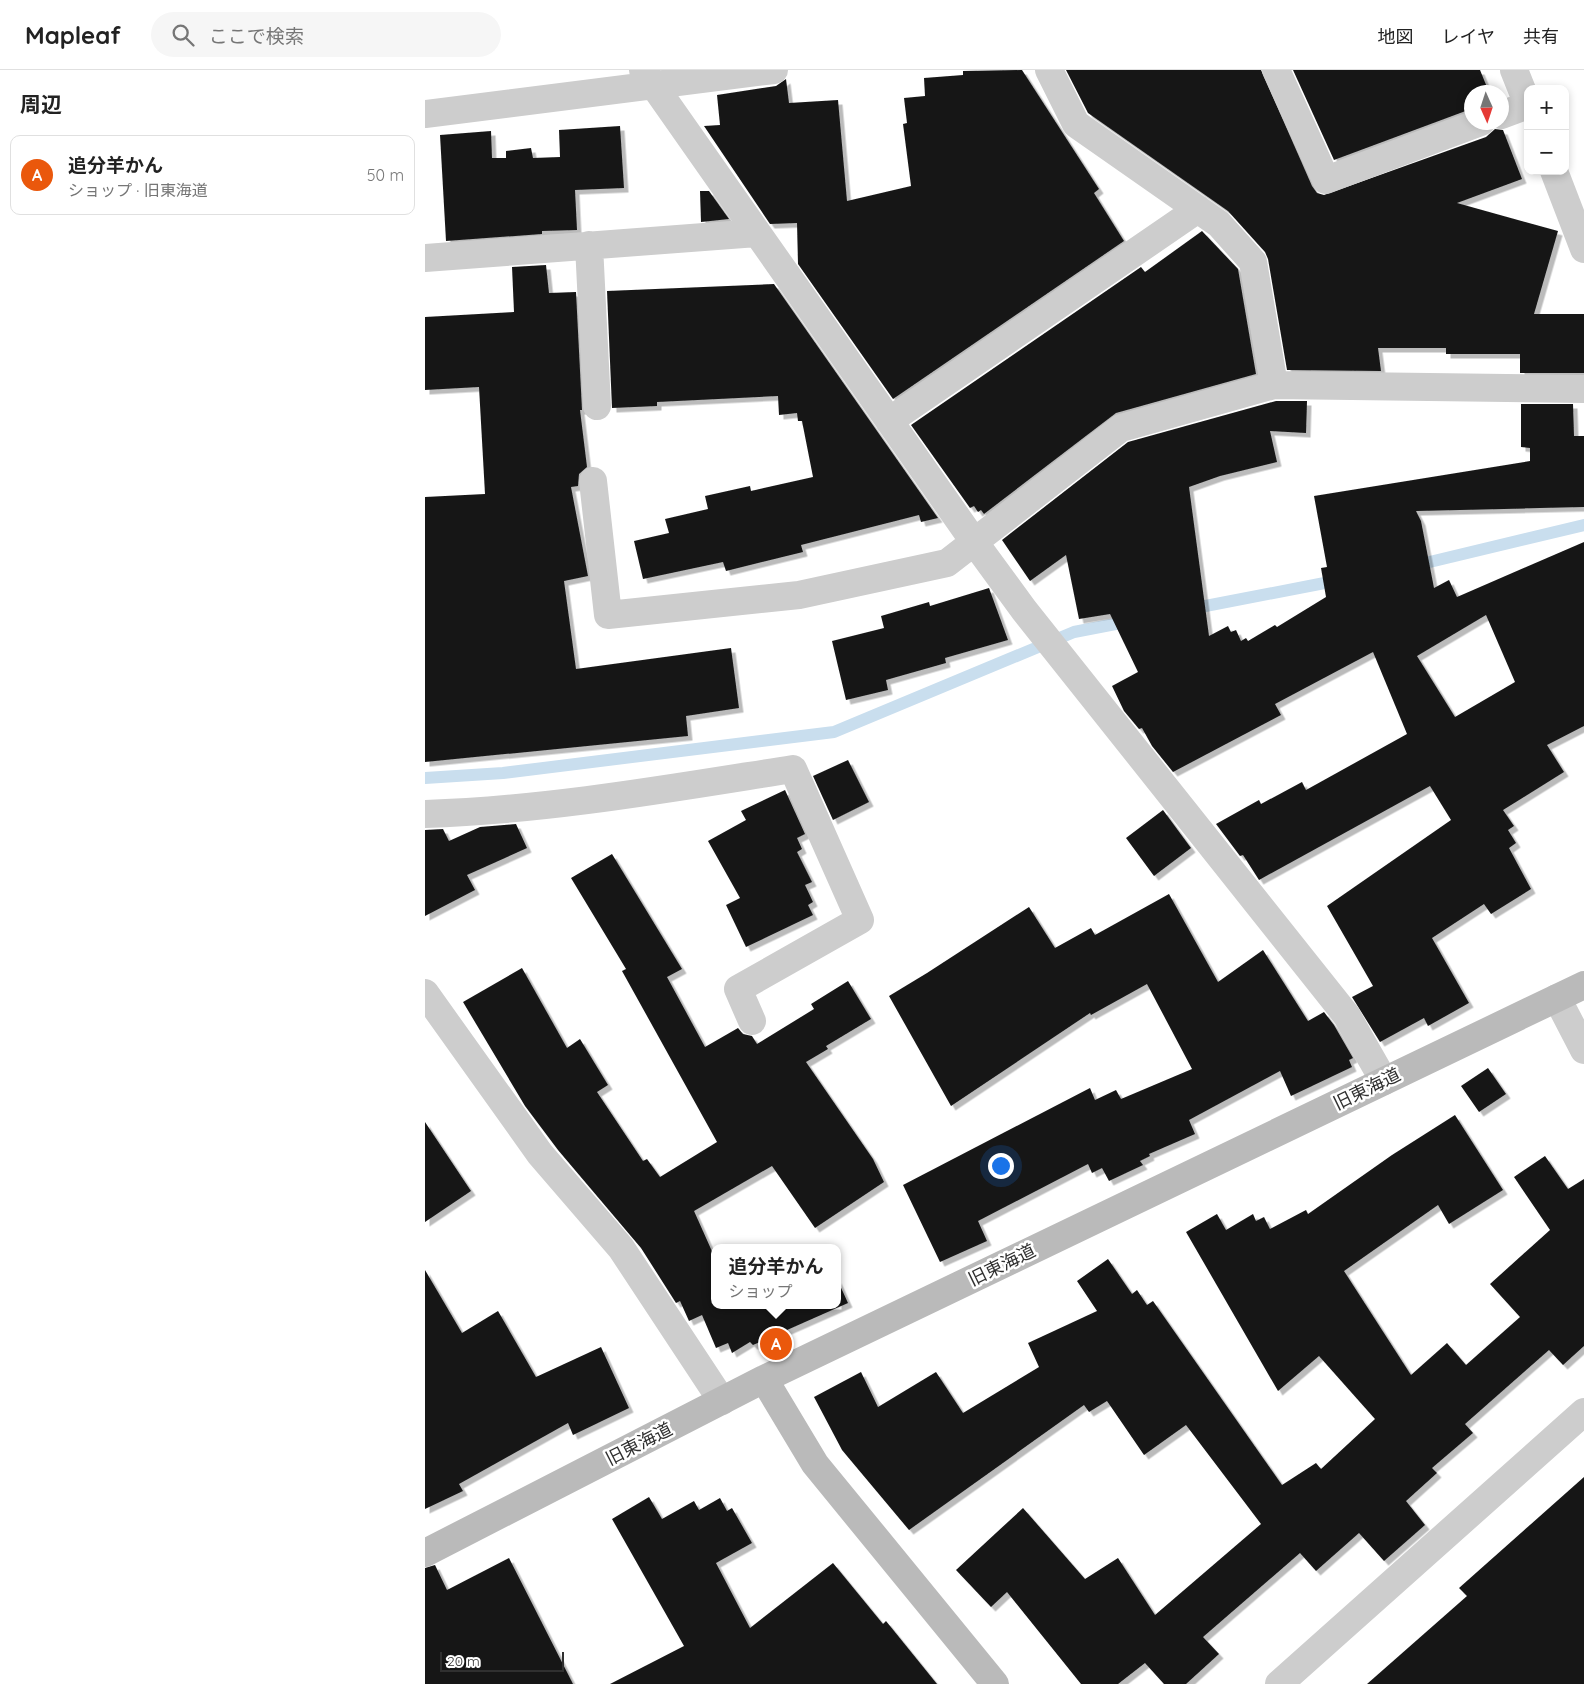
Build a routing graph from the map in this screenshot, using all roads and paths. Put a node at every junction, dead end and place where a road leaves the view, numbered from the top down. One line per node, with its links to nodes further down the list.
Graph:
1 (773, 70): 5 (street)
2 (1049, 70): 12 (street)
3 (1276, 70): 10 (street)
4 (1514, 70): 6 (street)
5 (647, 77): 9 (street); 13 (street)
6 (1524, 95)
7 (1524, 106): 8 (street)
8 (1509, 112)
9 (425, 114)
10 (1464, 128)
11 (1556, 175): 15 (street)
12 (1198, 209): 17 (street); 20 (street)
13 (757, 233): 14 (street); 20 (street)
14 (589, 245): 16 (street); 19 (street)
15 (1584, 249)
16 (425, 258)
17 (1274, 385): 18 (street); 22 (street)
18 (1584, 389)
19 (597, 406)
20 (889, 421): 22 (street)
21 (593, 481): 22 (street)
22 (975, 543): 29 (street)
23 (425, 814): 27 (street)
24 (1584, 985): 26 (street, 旧東海道)
25 (425, 993): 31 (street)
26 (1557, 998): 28 (street); 29 (street, 旧東海道)
27 (752, 1022)
28 (1584, 1050)
29 (1384, 1081): 30 (street, 旧東海道)
30 (764, 1379): 31 (street, 旧東海道); 34 (street)
31 (722, 1401): 33 (street, 旧東海道)
32 (1584, 1412): 35 (street)
33 (425, 1553)
34 (995, 1684)
35 (1279, 1684)

